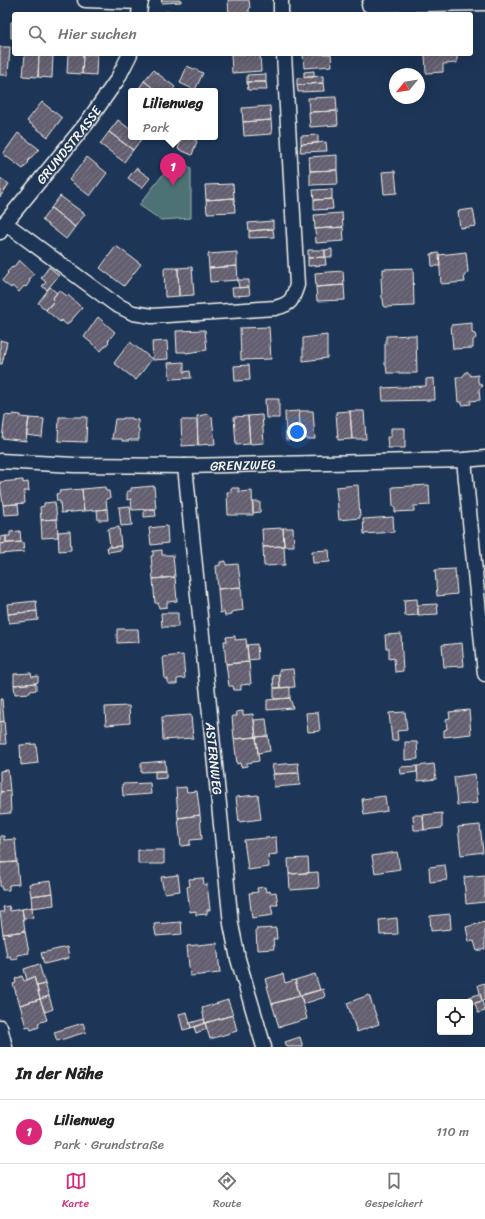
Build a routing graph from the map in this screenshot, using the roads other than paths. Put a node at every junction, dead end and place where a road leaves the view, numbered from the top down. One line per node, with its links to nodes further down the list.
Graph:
1 (85, 0): 4 (street)
2 (281, 0): 6 (street)
3 (485, 3): 5 (street)
4 (140, 5)
5 (369, 5)
6 (281, 12)
7 (129, 56): 9 (street, GRUNDSTRASSE)
8 (284, 56): 9 (street)
9 (3, 228)
10 (485, 458): 11 (street, GRENZWEG)
11 (464, 460): 13 (street, GRENZWEG); 14 (street)
12 (0, 461): 13 (street, GRENZWEG)
13 (185, 466): 17 (street, ASTERNWEG)
14 (485, 674)
15 (0, 1027): 16 (street)
16 (5, 1047)
17 (264, 1047)

